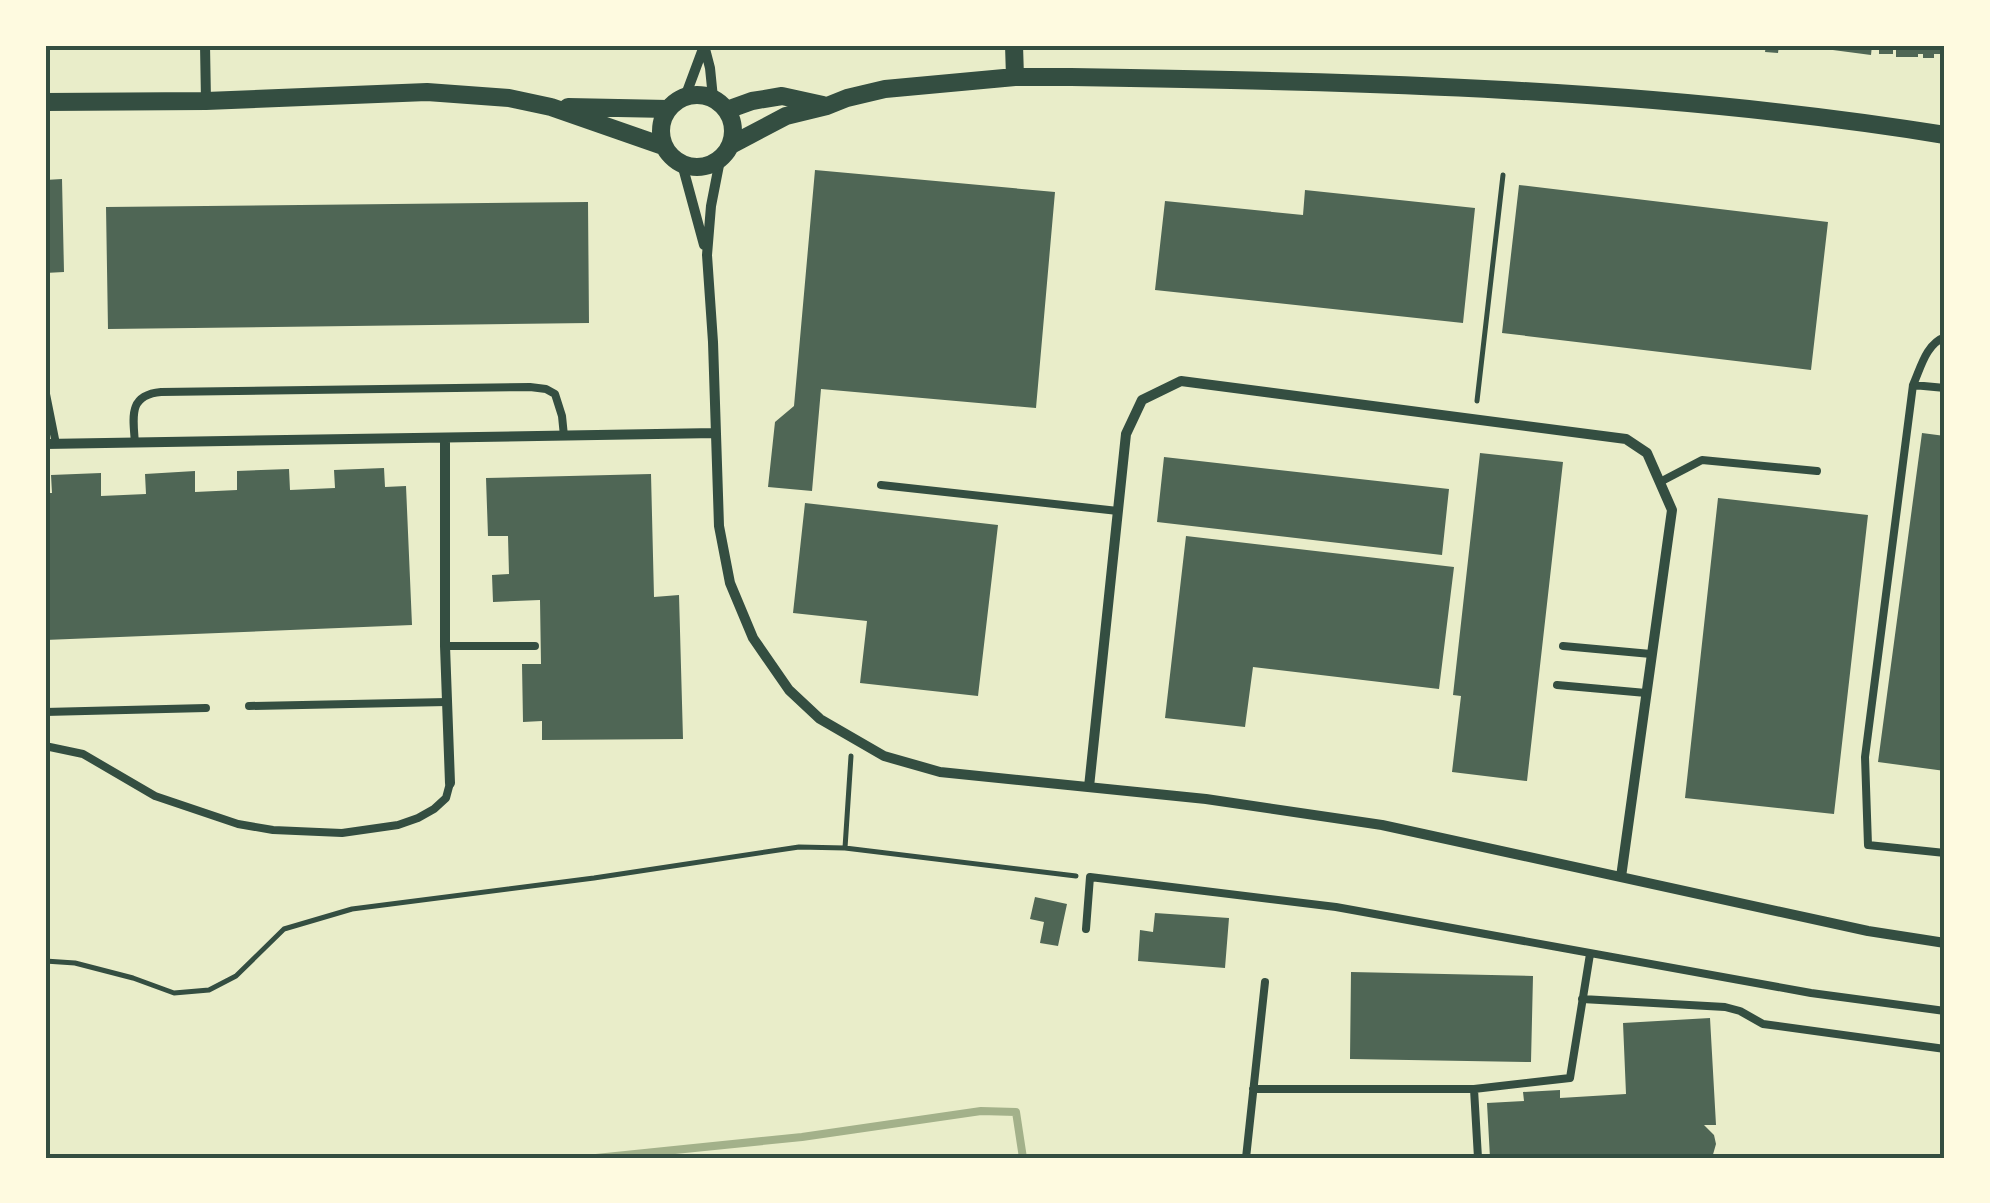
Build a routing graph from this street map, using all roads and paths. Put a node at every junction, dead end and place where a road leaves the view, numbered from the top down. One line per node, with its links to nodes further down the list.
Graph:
1 (205, 45): 6 (street)
2 (1014, 45): 4 (street)
3 (704, 46): 5 (street); 8 (street)
4 (1015, 77): 9 (street); 12 (street)
5 (685, 97): 8 (street); 11 (street)
6 (206, 101): 7 (street); 10 (street)
7 (45, 102)
8 (720, 104): 9 (street); 14 (street)
9 (827, 106): 14 (street)
10 (552, 107): 11 (street); 13 (street)
11 (668, 109): 13 (street)
12 (1945, 136)
13 (664, 146): 15 (street)
14 (726, 152): 15 (street); 17 (street)
15 (682, 164): 17 (street)
16 (1503, 176): 22 (path)
17 (707, 255): 23 (street)
18 (1945, 337): 19 (lane)
19 (1913, 385): 20 (lane); 47 (lane)
20 (1945, 388)
21 (45, 389): 27 (lane)
22 (1475, 418): 29 (street); 31 (street)
23 (716, 433): 24 (street); 42 (street)
24 (564, 436): 25 (street); 26 (lane)
25 (444, 438): 26 (street); 32 (street)
26 (135, 443): 27 (street)
27 (50, 444)
28 (1817, 471): 29 (lane)
29 (1660, 482): 35 (street)
30 (881, 484): 31 (lane)
31 (1118, 511): 45 (street)
32 (445, 646): 33 (lane); 38 (street)
33 (535, 646)
34 (1563, 646): 35 (lane)
35 (1651, 654): 37 (street)
36 (1557, 685): 37 (lane)
37 (1646, 693): 48 (street)
38 (447, 702): 39 (lane); 44 (street)
39 (249, 706)
40 (206, 708): 41 (lane)
41 (45, 712)
42 (852, 739): 45 (street); 46 (path)
43 (45, 746): 44 (lane)
44 (450, 783)
45 (1089, 787): 48 (street)
46 (846, 848): 49 (path); 53 (path)
47 (1945, 853)
48 (1622, 877): 51 (street)
49 (1090, 878): 50 (lane); 52 (lane)
50 (1086, 929)
51 (1945, 943)
52 (1590, 954): 55 (lane); 56 (lane)
53 (45, 962)
54 (1265, 982): 58 (lane)
55 (1582, 999): 57 (lane); 59 (lane)
56 (1945, 1010)
57 (1945, 1049)
58 (1254, 1089): 59 (lane); 60 (lane)
59 (1474, 1089): 61 (lane)
60 (1246, 1158)
61 (1478, 1158)

